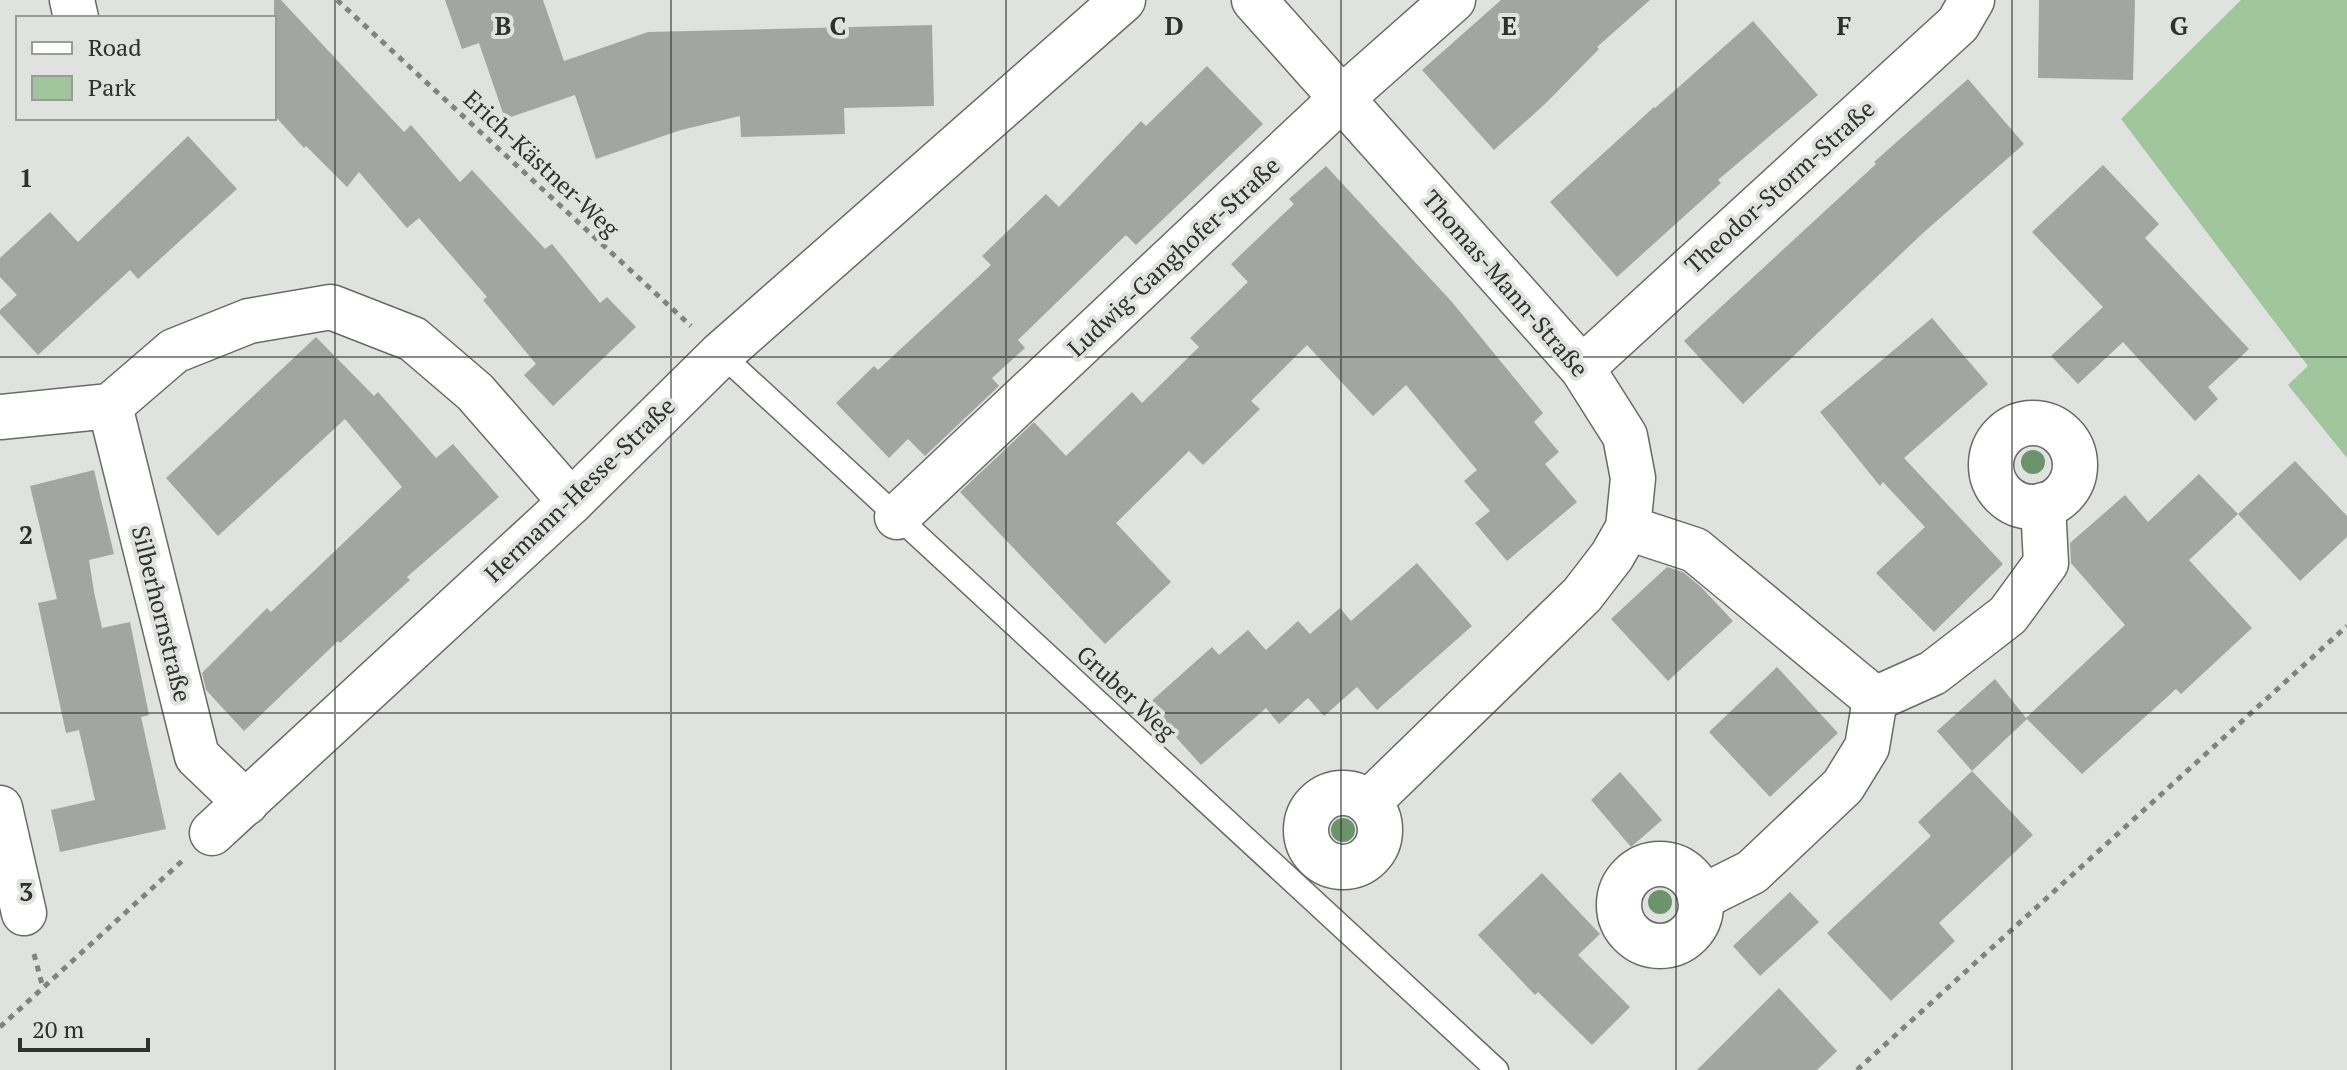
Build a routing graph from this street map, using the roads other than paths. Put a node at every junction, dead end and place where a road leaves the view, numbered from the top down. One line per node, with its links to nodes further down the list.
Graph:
1 (1123, 0): 6 (street, Hermann-Hesse-Straße)
2 (1254, 0): 5 (street, Thomas-Mann-Straße)
3 (1453, 0): 5 (street, Ludwig-Ganghofer-Straße)
4 (1972, 0): 7 (street, Theodor-Storm-Straße)
5 (1342, 98): 7 (street, Thomas-Mann-Straße); 12 (street, Ludwig-Ganghofer-Straße)
6 (721, 354): 10 (street, Hermann-Hesse-Straße); 12 (lane, Gruber Weg)
7 (1582, 368): 13 (street, Thomas-Mann-Straße)
8 (110, 406): 9 (street); 10 (street); 16 (street, Silberhornstraße)
9 (0, 417)
10 (571, 502): 16 (street, Hermann-Hesse-Straße)
11 (2043, 505): 14 (street)
12 (897, 517): 21 (lane, Gruber Weg)
13 (1628, 528): 14 (street); 15 (street, Thomas-Mann-Straße)
14 (1875, 699): 19 (street)
15 (1369, 802)
16 (246, 803): 18 (street, Hermann-Hesse-Straße)
17 (0, 808): 20 (street)
18 (212, 833)
19 (1700, 898)
20 (24, 913)
21 (1497, 1070)

